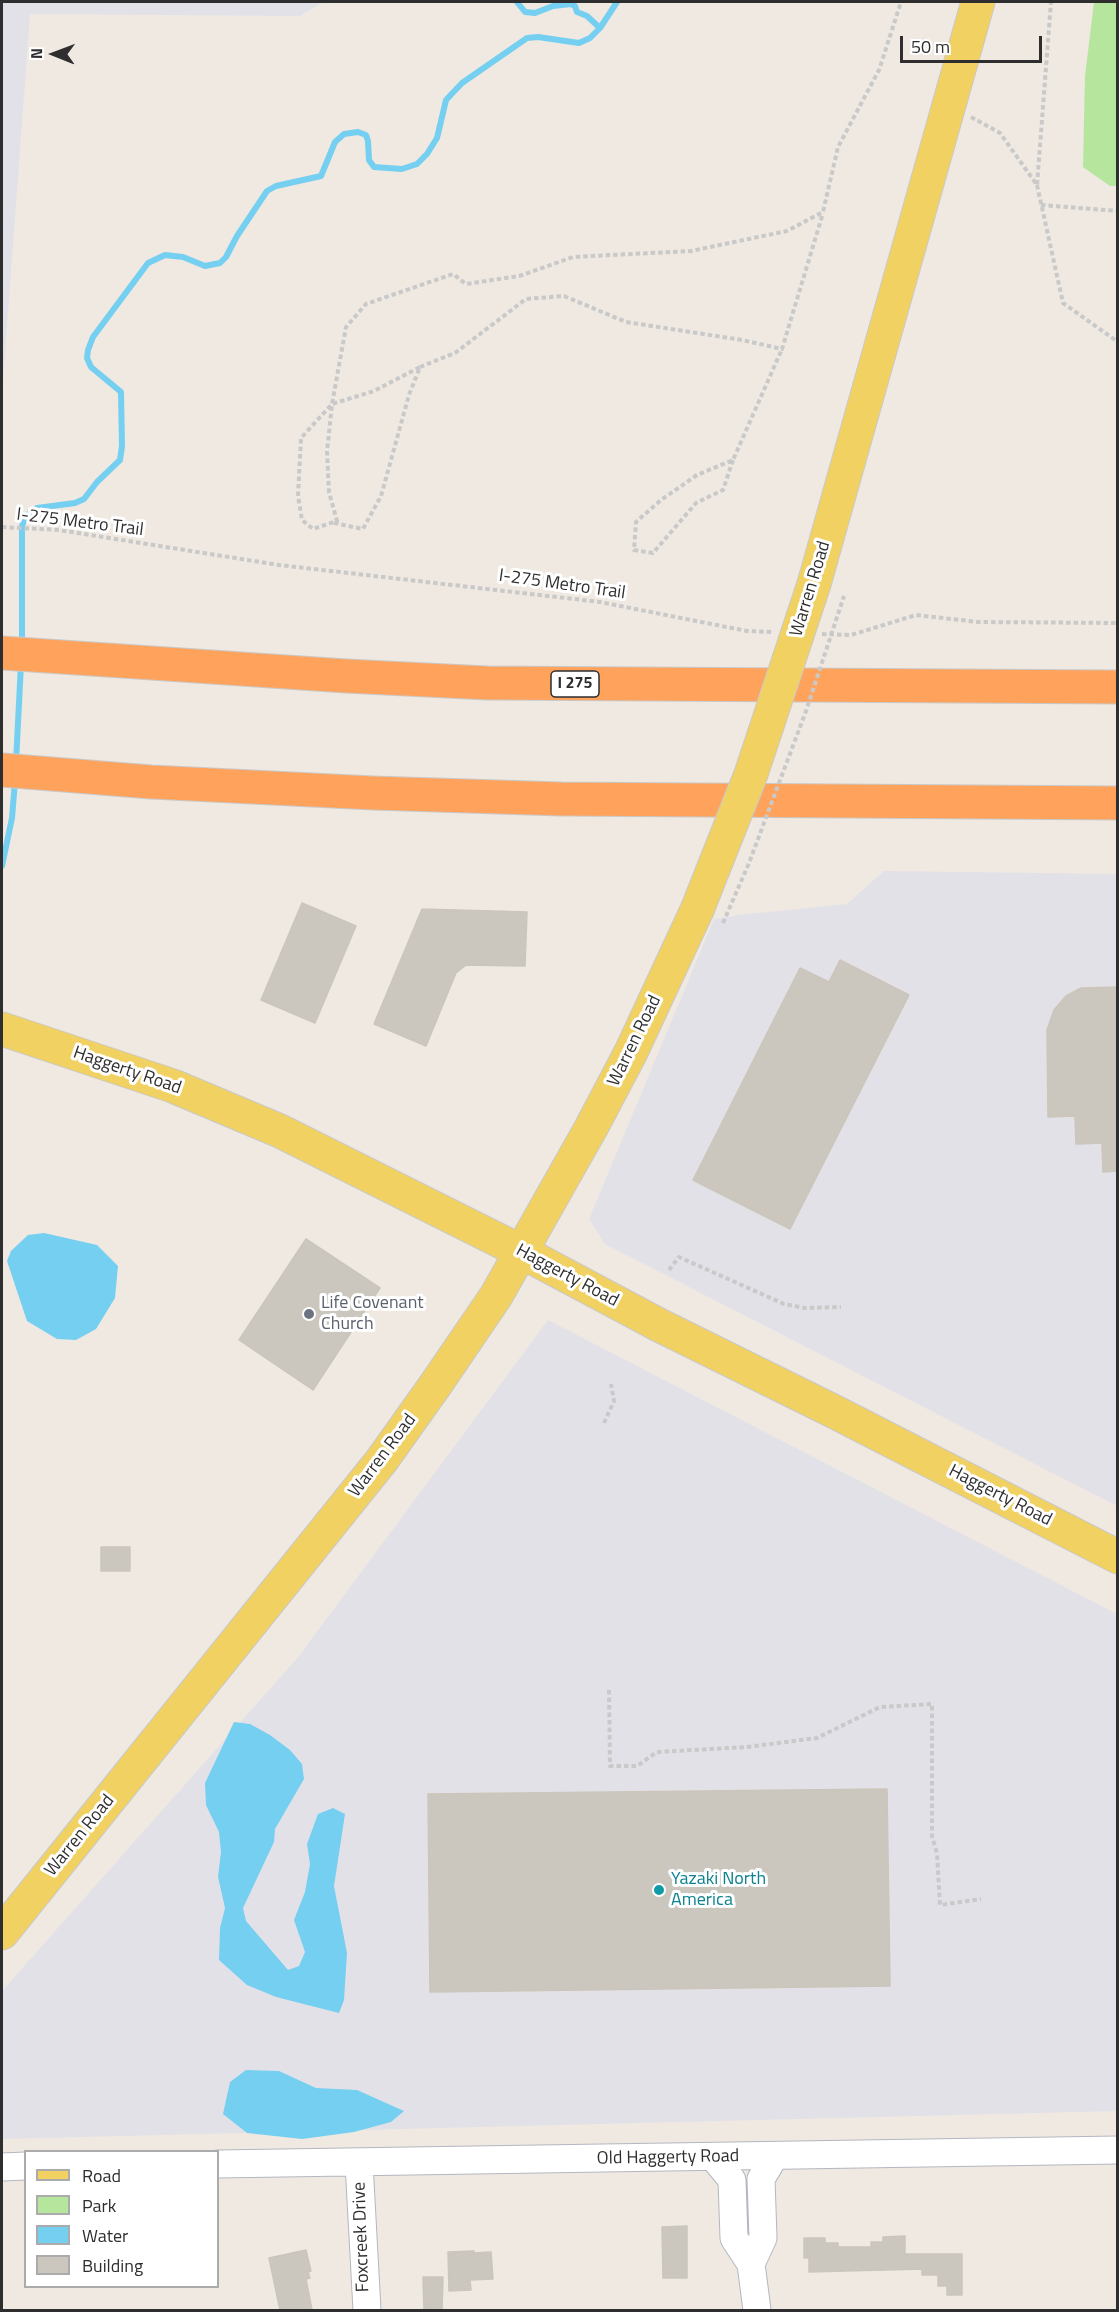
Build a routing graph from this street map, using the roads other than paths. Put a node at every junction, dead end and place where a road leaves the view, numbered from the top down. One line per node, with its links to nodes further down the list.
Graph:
1 (978, 2): 7 (main road, Warren Road, bridge)
2 (13, 654): 3 (highway, I 275)
3 (1118, 687)
4 (11, 771): 5 (highway)
5 (1118, 803)
6 (2, 1029): 7 (main road, Haggerty Road)
7 (522, 1252): 8 (main road, Haggerty Road); 9 (main road, Warren Road)
8 (1118, 1557)
9 (2, 1933)
10 (1118, 2150): 11 (street, Old Haggerty Road)
11 (774, 2157): 12 (street, Old Haggerty Road); 17 (street)
12 (714, 2158): 13 (street, Old Haggerty Road); 17 (street)
13 (359, 2163): 14 (street, Old Haggerty Road); 18 (street, Foxcreek Drive)
14 (219, 2164)
15 (24, 2166): 16 (street)
16 (2, 2167)
17 (751, 2264): 19 (street)
18 (367, 2310)
19 (757, 2310)

